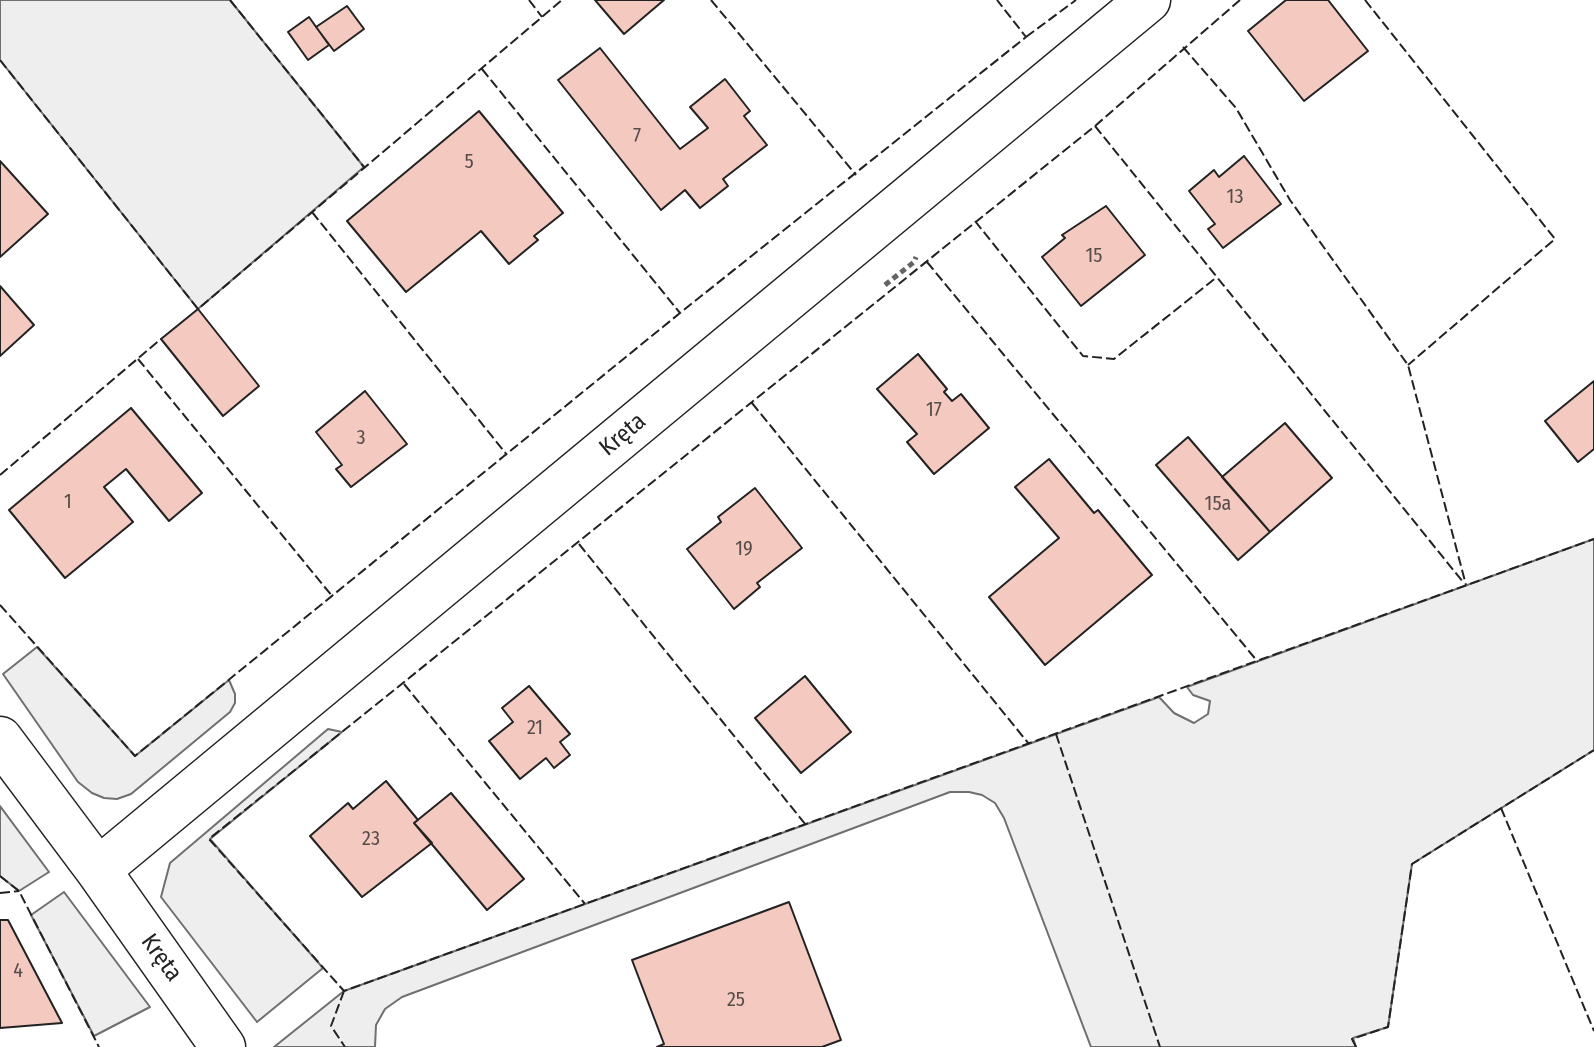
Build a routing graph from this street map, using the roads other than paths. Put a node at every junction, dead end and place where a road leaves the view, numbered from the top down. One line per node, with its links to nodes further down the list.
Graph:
1 (1148, 0): 3 (street, Kręta)
2 (0, 739): 3 (street, Kręta)
3 (98, 870): 4 (street, Kręta)
4 (223, 1047)

